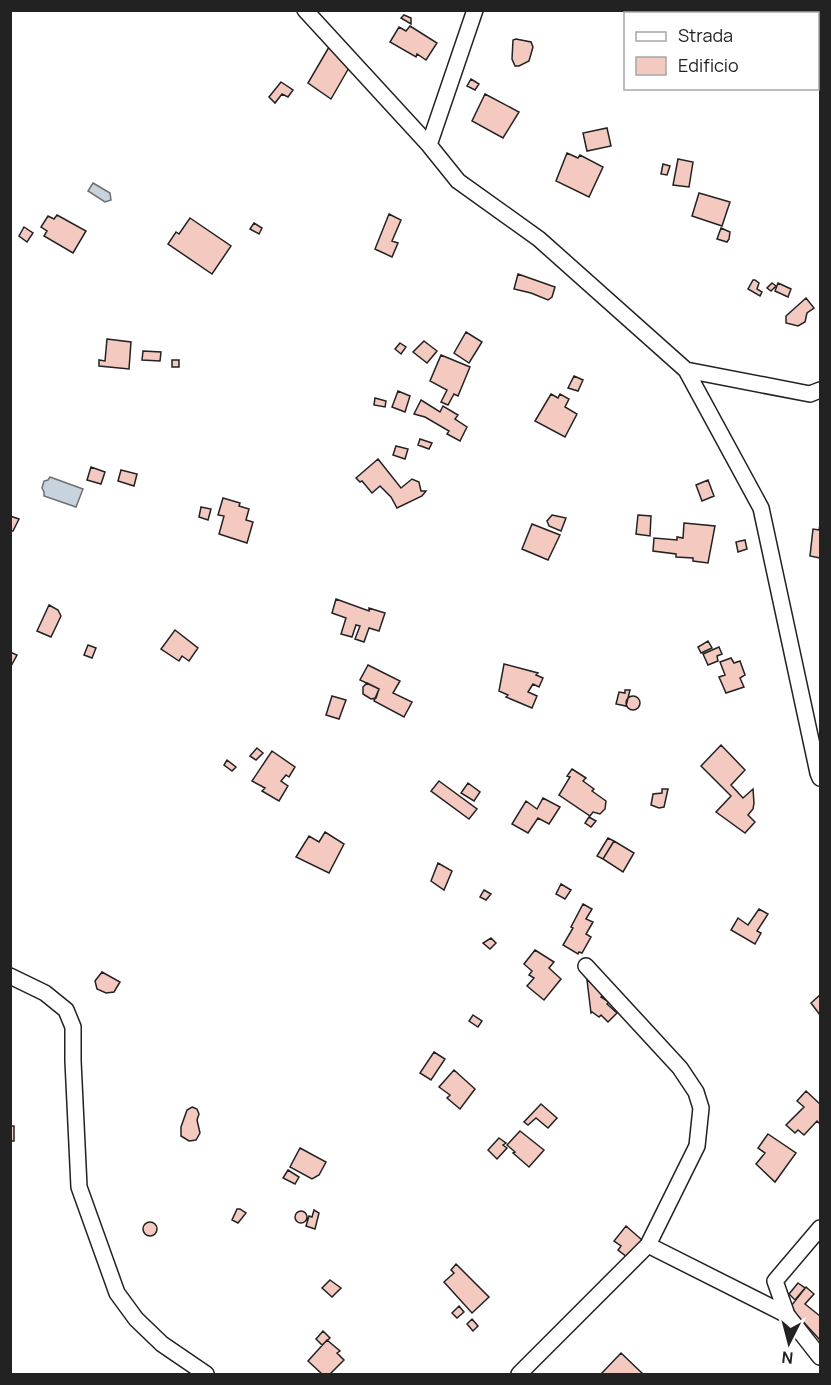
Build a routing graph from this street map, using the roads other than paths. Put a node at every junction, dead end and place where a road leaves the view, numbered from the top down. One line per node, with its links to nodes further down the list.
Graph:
1 (305, 10): 3 (street)
2 (475, 10): 3 (street)
3 (429, 145): 4 (street)
4 (686, 370): 5 (street); 6 (street)
5 (820, 390)
6 (820, 778)
7 (585, 966): 10 (street)
8 (10, 976): 13 (street)
9 (820, 1228): 11 (street)
10 (648, 1245): 11 (street); 14 (street)
11 (787, 1315): 12 (street)
12 (820, 1357)
13 (206, 1374)
14 (519, 1374)

